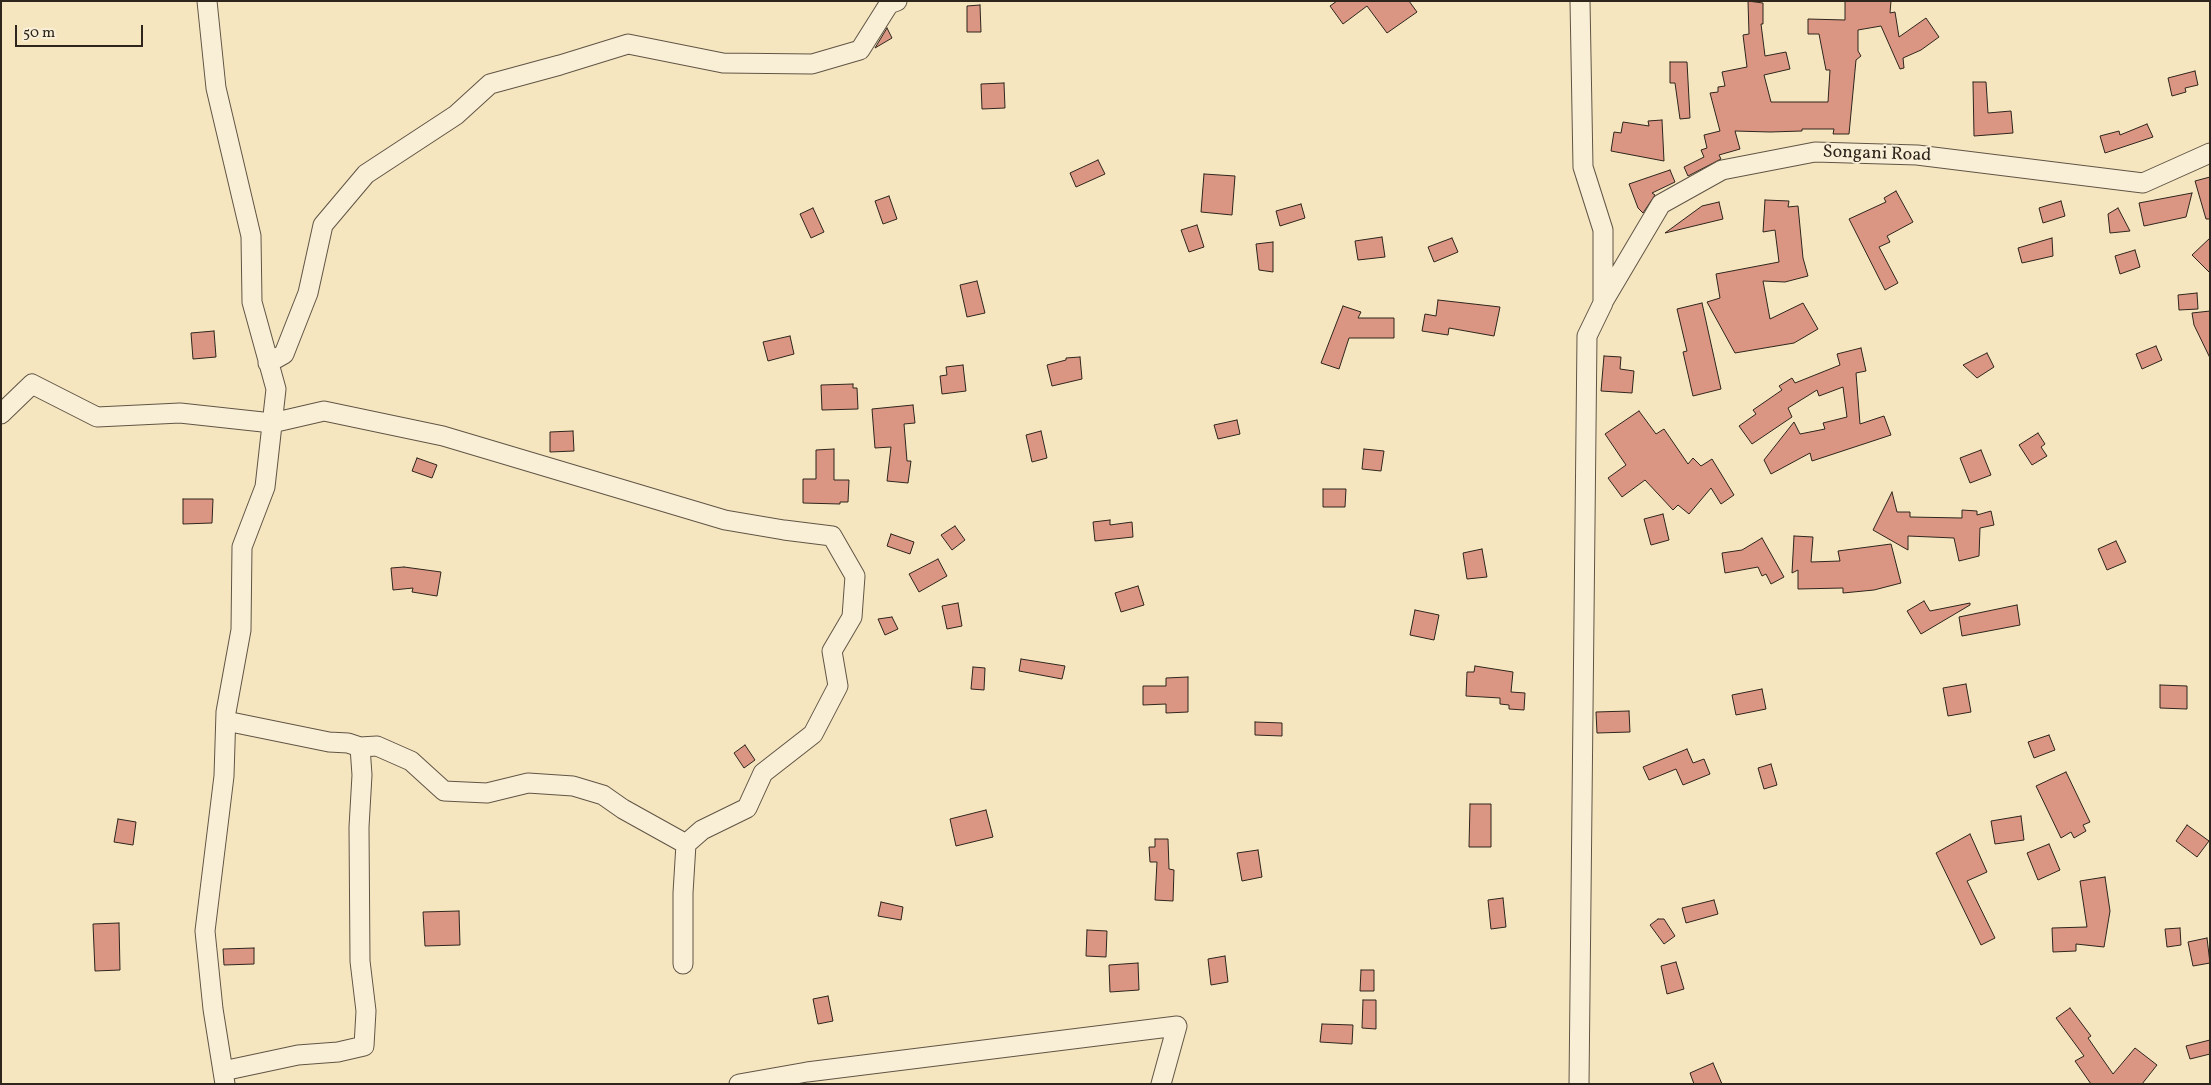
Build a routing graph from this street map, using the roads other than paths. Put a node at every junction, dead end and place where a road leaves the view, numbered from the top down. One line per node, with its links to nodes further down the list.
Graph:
1 (207, 1): 6 (street)
2 (897, 1): 6 (street)
3 (1580, 1): 5 (street)
4 (2210, 154): 5 (street, Songani Road)
5 (1603, 303): 16 (street, Songani Road)
6 (268, 364): 8 (street)
7 (1, 414): 8 (street)
8 (272, 423): 9 (street); 11 (street)
9 (226, 720): 10 (street); 13 (street)
10 (360, 747): 11 (street); 13 (street)
11 (686, 844): 12 (street)
12 (683, 964)
13 (224, 1078)
14 (740, 1084): 15 (street)
15 (1161, 1084)
16 (1579, 1084)

